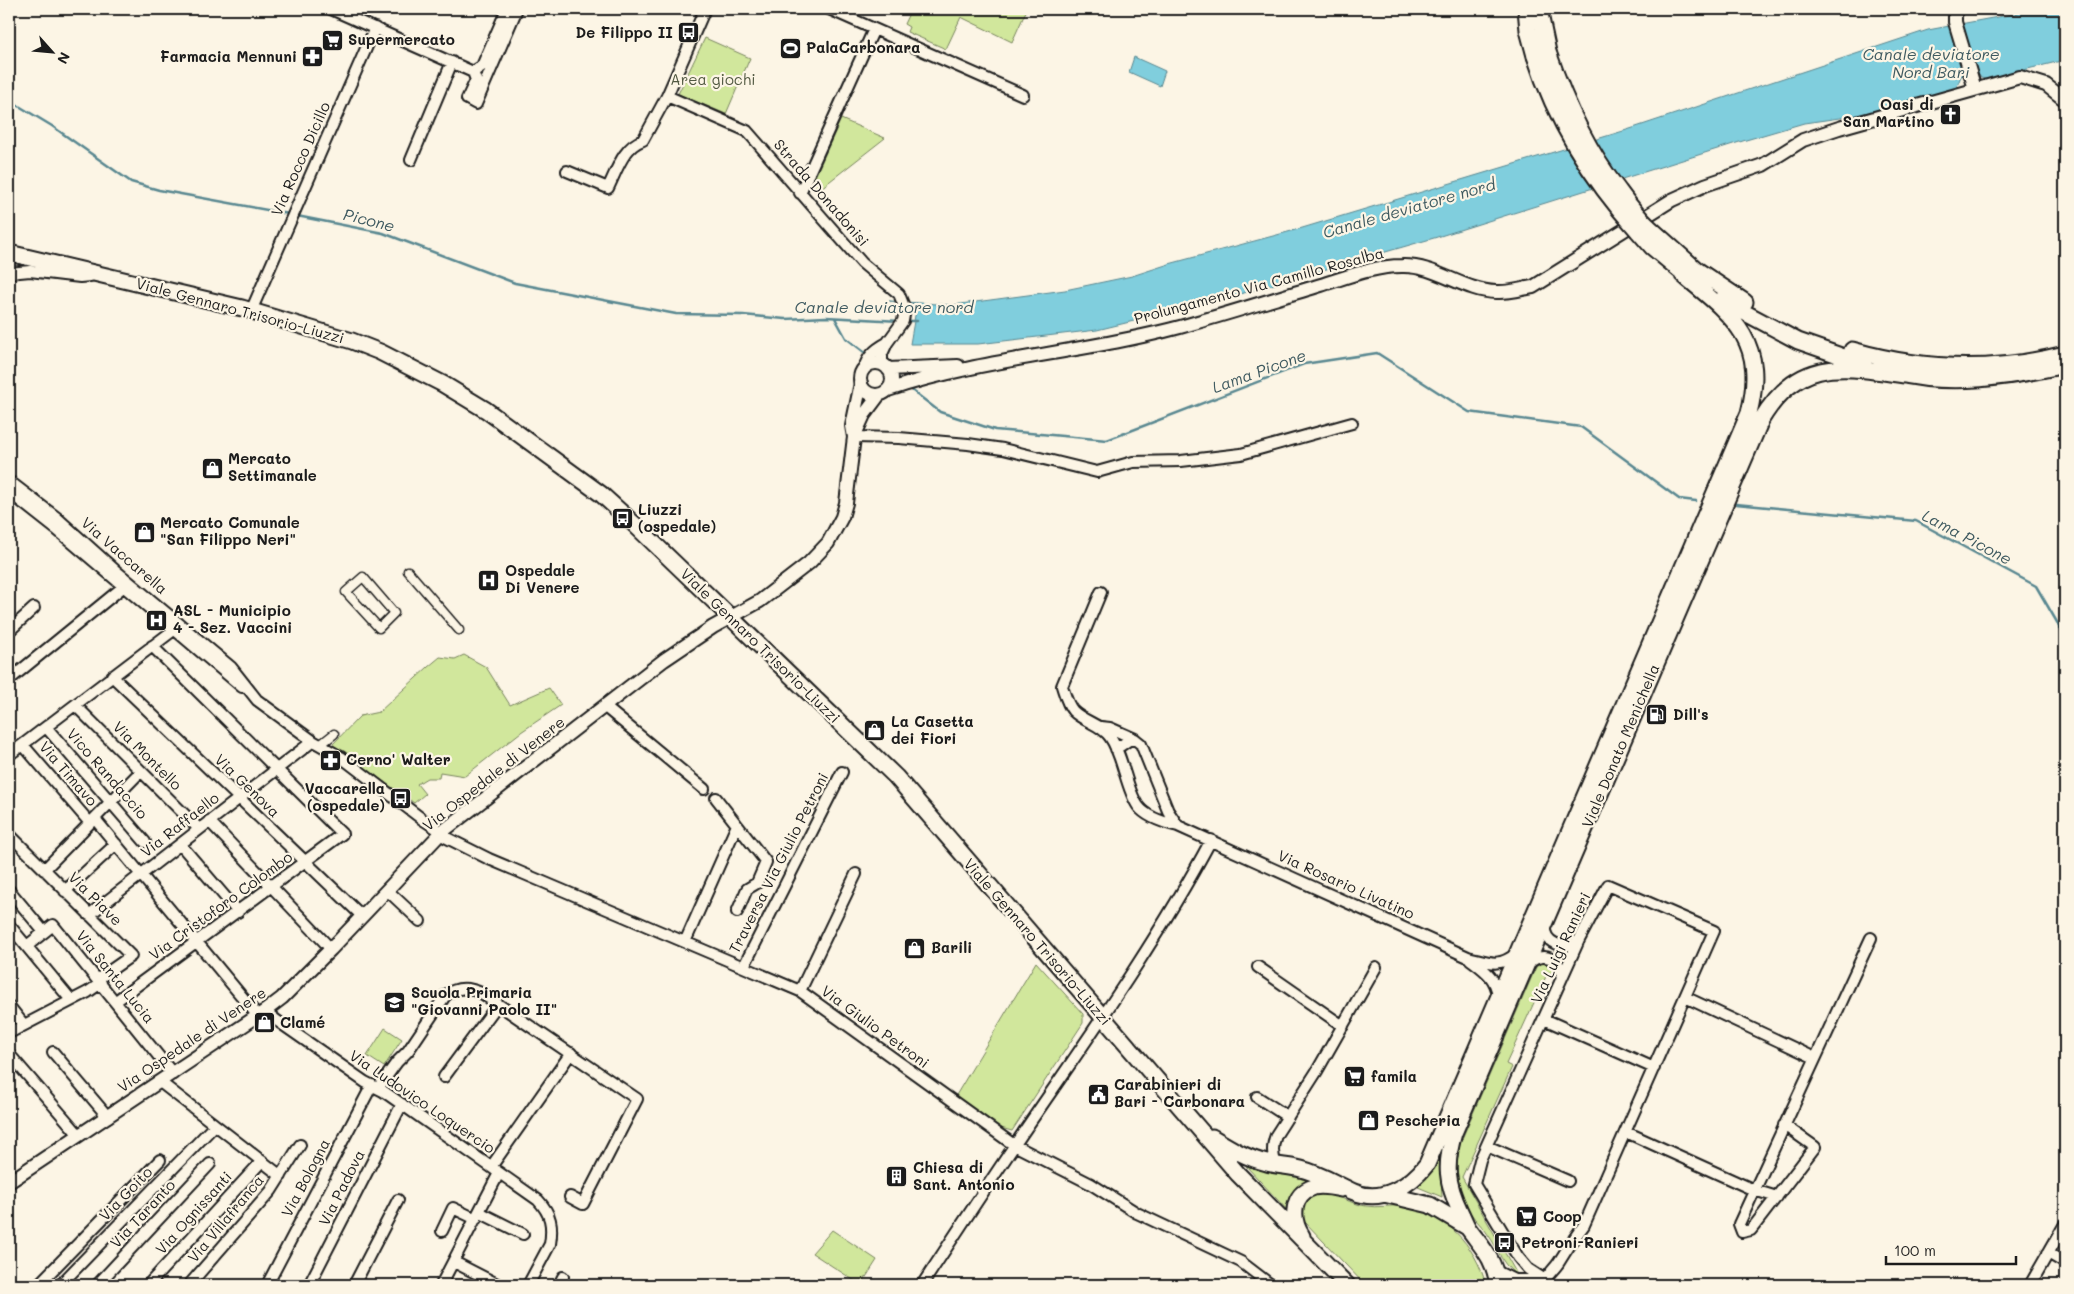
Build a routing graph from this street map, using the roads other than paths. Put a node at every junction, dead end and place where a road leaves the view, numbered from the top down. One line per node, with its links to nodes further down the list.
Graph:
1 (331, 9): 9 (street)
2 (508, 9): 13 (street)
3 (517, 9): 13 (street)
4 (705, 9): 16 (street)
5 (829, 9): 10 (street)
6 (1526, 9): 11 (main road)
7 (1539, 9): 11 (main road)
8 (1955, 9): 14 (street)
9 (375, 28): 12 (street); 26 (street, Via Rocco Dicillo)
10 (874, 29): 15 (street); 20 (street)
11 (1542, 54): 21 (main road, bridge); 21 (main road, bridge)
12 (452, 62): 13 (street); 18 (street)
13 (474, 72)
14 (1975, 89): 17 (street, Prolungamento Via Camillo Rosalba); 21 (street, Prolungamento Via Camillo Rosalba)
15 (1023, 95)
16 (667, 96): 19 (street); 20 (street, Strada Donadonisi)
17 (2065, 100)
18 (411, 160)
19 (568, 171)
20 (800, 193): 27 (street, Strada Donadonisi)
21 (1644, 223): 25 (main road); 31 (street, Prolungamento Via Camillo Rosalba); 33 (main road)
22 (9, 253): 24 (main road, Viale Gennaro Trisorio-Liuzzi)
23 (9, 272): 24 (street)
24 (102, 274): 26 (main road, Viale Gennaro Trisorio-Liuzzi)
25 (1683, 275): 34 (main road); 37 (main road, Viale Donato Menichella)
26 (253, 306): 47 (main road, Viale Gennaro Trisorio-Liuzzi)
27 (887, 343): 30 (street); 35 (street, Strada Donadonisi)
28 (2065, 354): 32 (main road); 33 (main road)
29 (2065, 365): 32 (main road)
30 (886, 367): 31 (street, Prolungamento Via Camillo Rosalba); 35 (street); 36 (street)
31 (970, 368): 36 (street, Prolungamento Via Camillo Rosalba)
32 (2034, 372): 33 (main road)
33 (1972, 373): 34 (main road)
34 (1905, 375): 37 (main road, Viale Donato Menichella)
35 (862, 377): 36 (street); 39 (street, Via Ospedale di Venere)
36 (884, 393): 39 (street, Via Ospedale di Venere)
37 (1756, 417): 53 (main road, Viale Donato Menichella)
38 (1352, 423): 39 (street)
39 (854, 437): 47 (street, Via Ospedale di Venere)
40 (9, 481): 55 (street, Via Vaccarella)
41 (9, 492): 43 (street, Via Vaccarella)
42 (408, 571): 49 (street)
43 (123, 587): 48 (street, Via Vaccarella); 54 (street)
44 (1101, 592): 59 (street, Via Rosario Livatino)
45 (34, 608): 50 (street)
46 (394, 613): 46 (street)
47 (730, 618): 57 (street, Via Ospedale di Venere); 122 (main road, Viale Gennaro Trisorio-Liuzzi)
48 (175, 629): 51 (street); 55 (street, Via Vaccarella)
49 (459, 630)
50 (9, 631)
51 (152, 646): 52 (street); 66 (street)
52 (112, 676): 56 (street); 70 (street, Via Genova)
53 (1644, 676): 97 (main road, Viale Donato Menichella); 106 (main road, Viale Donato Menichella)
54 (9, 680)
55 (257, 700): 62 (street, Via Vaccarella)
56 (75, 705): 58 (street); 67 (street, Via Montello)
57 (605, 706): 69 (street); 78 (street, Via Ospedale di Venere)
58 (46, 726): 63 (street); 72 (street, Vico Randaccio)
59 (1101, 727): 61 (street); 64 (street, Via Rosario Livatino)
60 (334, 734): 62 (street)
61 (1136, 740): 64 (street); 76 (street)
62 (316, 743): 66 (street, Via Raffaello); 78 (street, Via Vaccarella)
63 (23, 744): 65 (street); 73 (street, Via Timavo)
64 (1116, 749): 76 (street, Via Rosario Livatino)
65 (9, 755)
66 (276, 769): 70 (street, Via Raffaello); 84 (street, Via Cristoforo Colombo)
67 (141, 772): 72 (street); 77 (street, Via Montello)
68 (842, 772): 108 (street, Traversa Via Giulio Petroni)
69 (704, 789)
70 (239, 798): 74 (street, Via Raffaello); 84 (street, Via Genova)
71 (716, 798): 75 (street)
72 (111, 802): 73 (street); 81 (street, Vico Randaccio)
73 (92, 821): 82 (street, Via Timavo); 85 (street)
74 (209, 821): 77 (street, Via Raffaello); 88 (street)
75 (737, 825): 93 (street); 103 (street)
76 (1178, 826): 80 (street, Via Rosario Livatino)
77 (199, 829): 83 (street, Via Raffaello)
78 (442, 832): 91 (street, Via Ospedale di Venere); 103 (street, Via Giulio Petroni)
79 (9, 834): 85 (street, Via Piave)
80 (1211, 840): 107 (street, Via Rosario Livatino); 122 (street)
81 (145, 842)
82 (116, 844): 87 (street, Via Timavo); 90 (street)
83 (180, 844): 87 (street, Via Raffaello); 92 (street)
84 (305, 862): 88 (street, Via Cristoforo Colombo); 95 (street, Via Genova)
85 (44, 870): 90 (street, Via Piave)
86 (856, 874): 114 (street)
87 (142, 875): 94 (street, Via Raffaello); 102 (street, Via Timavo)
88 (272, 886): 92 (street, Via Cristoforo Colombo); 105 (street)
89 (9, 890): 99 (street)
90 (65, 890): 94 (street, Via Piave)
91 (387, 890): 95 (street, Via Ospedale di Venere); 96 (street)
92 (238, 912): 102 (street, Via Cristoforo Colombo)
93 (738, 912)
94 (89, 915): 112 (street, Via Piave)
95 (362, 916): 105 (street, Via Ospedale di Venere)
96 (420, 920)
97 (1546, 920): 101 (street); 111 (main road, Viale Donato Menichella)
98 (9, 925): 104 (street)
99 (44, 932): 104 (street); 112 (street, Via Santa Lucia)
100 (1871, 938): 130 (street)
101 (1579, 940): 113 (street, Via Luigi Ranieri); 116 (street, Via Luigi Ranieri)
102 (197, 942): 118 (street, Via Cristoforo Colombo); 121 (street, Via Ludovico Loquercio)
103 (685, 942): 108 (street, Via Giulio Petroni)
104 (27, 946): 117 (street)
105 (331, 949): 121 (street, Via Ospedale di Venere)
106 (1517, 954): 107 (street); 115 (main road, Viale Donato Menichella)
107 (1468, 957): 115 (street)
108 (744, 966): 114 (street, Via Giulio Petroni)
109 (1258, 967): 125 (street)
110 (1376, 967): 125 (street)
111 (1526, 968): 113 (street); 166 (main road, Viale Donato Menichella)
112 (100, 981): 117 (street); 118 (street, Via Santa Lucia)
113 (1560, 982): 123 (street, Via Luigi Ranieri)
114 (800, 991): 147 (street, Via Giulio Petroni)
115 (1498, 997): 160 (main road, Viale Donato Menichella)
116 (1685, 998): 130 (street); 131 (street, Via Luigi Ranieri)
117 (72, 1000): 124 (street)
118 (116, 1001): 132 (street, Via Santa Lucia)
119 (498, 1004): 128 (street, Via Bologna); 133 (street); 135 (street, Via Bologna)
120 (9, 1006): 124 (street)
121 (262, 1013): 132 (street, Via Ospedale di Venere); 135 (street, Via Ludovico Loquercio)
122 (1102, 1017): 142 (main road, Viale Gennaro Trisorio-Liuzzi); 147 (street)
123 (1544, 1019): 131 (street); 148 (street, Via Luigi Ranieri)
124 (24, 1025): 126 (street)
125 (1343, 1026): 139 (street)
126 (9, 1033)
127 (53, 1052): 138 (street)
128 (571, 1053): 154 (street); 161 (street, Via Bologna)
129 (9, 1054): 144 (street)
130 (1815, 1058): 141 (street)
131 (1654, 1068): 143 (street, Via Luigi Ranieri)
132 (173, 1074): 134 (street, Via Ospedale di Venere)
133 (444, 1077)
134 (160, 1082): 138 (street, Via Ospedale di Venere); 140 (street)
135 (375, 1087): 137 (street, Via Ludovico Loquercio); 180 (street, Via Bologna)
136 (1257, 1097): 139 (street)
137 (402, 1104): 154 (street, Via Ludovico Loquercio); 181 (street, Via Padova)
138 (108, 1117): 144 (street, Via Ospedale di Venere)
139 (1288, 1117): 145 (street)
140 (215, 1125): 151 (street); 176 (street, Via Goito)
141 (1784, 1125): 158 (street); 162 (street)
142 (1200, 1130): 149 (main road, Viale Donato Menichella); 169 (main road, Viale Gennaro Trisorio-Liuzzi)
143 (1626, 1132): 158 (street); 174 (street, Via Luigi Ranieri)
144 (79, 1135): 156 (street, Via Ospedale di Venere)
145 (1273, 1143): 149 (street); 153 (street)
146 (300, 1145): 155 (street, Via Villafranca)
147 (1014, 1145): 186 (street); 187 (street, Via Giulio Petroni)
148 (1487, 1146): 157 (street); 174 (street, Via Luigi Ranieri)
149 (1252, 1159): 153 (main road, Viale Donato Menichella)
150 (160, 1160): 175 (street)
151 (262, 1161): 155 (street); 178 (street, Via Ognissanti)
152 (210, 1164): 177 (street, Via Taranto)
153 (1276, 1165): 159 (main road, Viale Donato Menichella)
154 (495, 1170): 164 (street); 185 (street, Via Ludovico Loquercio)
155 (281, 1176): 179 (street, Via Villafranca)
156 (9, 1182)
157 (1568, 1182)
158 (1754, 1190): 162 (street); 162 (street)
159 (1355, 1193): 160 (main road, Viale Donato Menichella); 169 (main road)
160 (1383, 1194): 166 (main road, Viale Donato Menichella)
161 (570, 1197)
162 (1777, 1197)
163 (398, 1200): 182 (street)
164 (477, 1215): 167 (street); 168 (street); 171 (street)
165 (2065, 1224): 170 (street)
166 (1467, 1227): 173 (main road, Viale Donato Menichella)
167 (442, 1231)
168 (522, 1234)
169 (1310, 1249): 188 (main road, Viale Gennaro Trisorio-Liuzzi)
170 (2048, 1254): 172 (street); 190 (street)
171 (454, 1262): 183 (street); 184 (street)
172 (2065, 1263)
173 (1497, 1278): 174 (street)
174 (1544, 1282): 189 (street)
175 (38, 1285)
176 (60, 1285)
177 (97, 1285)
178 (148, 1285)
179 (189, 1285)
180 (267, 1285)
181 (309, 1285)
182 (354, 1285)
183 (441, 1285)
184 (499, 1285)
185 (528, 1285)
186 (922, 1285)
187 (1271, 1285)
188 (1347, 1285)
189 (1534, 1285)
190 (2030, 1285)

